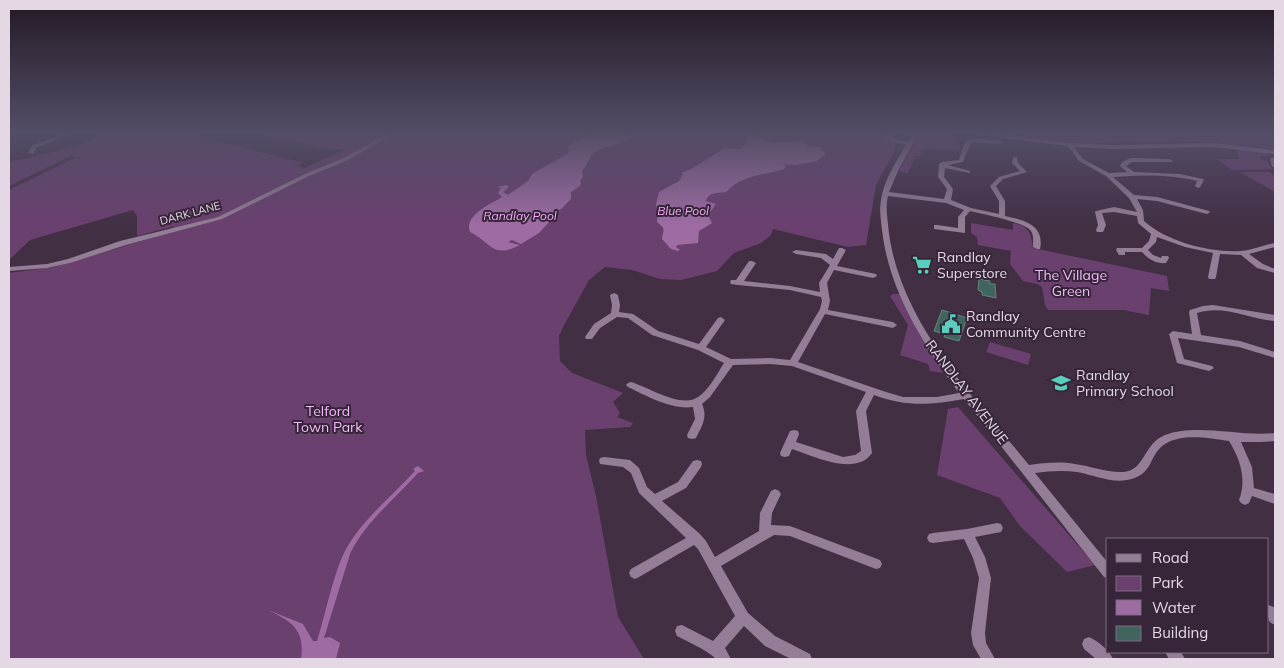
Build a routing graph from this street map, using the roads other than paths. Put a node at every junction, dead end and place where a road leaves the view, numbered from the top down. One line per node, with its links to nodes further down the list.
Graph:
1 (334, 164): 33 (street, DARK LANE)
2 (898, 164): 12 (street, RANDLAY AVENUE)
3 (946, 164): 7 (street)
4 (1016, 164): 18 (street)
5 (1089, 164): 10 (street)
6 (1123, 164): 9 (street)
7 (942, 165): 8 (street); 14 (street)
8 (968, 172)
9 (1132, 173): 10 (street); 11 (street)
10 (1108, 175): 13 (street)
11 (1198, 186)
12 (887, 194): 14 (street); 54 (street, RANDLAY AVENUE)
13 (1132, 197): 16 (street); 17 (street)
14 (947, 201): 15 (street)
15 (969, 209): 18 (street); 19 (street)
16 (1207, 212)
17 (1140, 215): 20 (street); 21 (street)
18 (1002, 216): 23 (street)
19 (937, 226)
20 (1100, 230)
21 (1154, 234): 25 (street); 27 (street)
22 (1275, 245): 29 (street)
23 (1037, 247)
24 (842, 250): 32 (street)
25 (1144, 250): 28 (street); 30 (street)
26 (796, 252): 32 (street)
27 (1217, 252): 29 (street); 36 (street)
28 (1122, 253)
29 (1243, 253): 34 (street)
30 (1165, 258)
31 (752, 262): 37 (street)
32 (833, 266): 35 (street); 37 (street)
33 (9, 268)
34 (1275, 272)
35 (873, 276)
36 (1212, 277)
37 (824, 295): 39 (street)
38 (614, 296): 40 (street)
39 (822, 311): 43 (street); 50 (street)
40 (615, 314): 44 (street); 46 (street)
41 (1275, 318): 45 (street)
42 (721, 320): 46 (street)
43 (893, 325)
44 (589, 337)
45 (1197, 337): 47 (street); 51 (street)
46 (701, 348): 49 (street)
47 (1275, 355): 48 (street)
48 (1275, 360)
49 (730, 362): 50 (street); 55 (street)
50 (793, 363): 53 (street)
51 (1209, 368)
52 (631, 385): 55 (street)
53 (871, 391): 54 (street); 59 (street)
54 (966, 395): 62 (street, RANDLAY AVENUE)
55 (696, 403): 56 (street)
56 (692, 434)
57 (1232, 436): 58 (street); 62 (street); 64 (street)
58 (1275, 437)
59 (790, 444)
60 (604, 460): 65 (street)
61 (697, 464): 65 (street)
62 (1027, 470): 73 (street, RANDLAY AVENUE)
63 (775, 494): 67 (street)
64 (1275, 499)
65 (653, 500): 69 (street)
66 (997, 528): 68 (street)
67 (765, 533): 71 (street); 72 (street)
68 (967, 534): 70 (street); 80 (street)
69 (696, 538): 71 (street); 74 (street)
70 (933, 538)
71 (713, 564): 75 (street)
72 (876, 564)
73 (1106, 570)
74 (635, 573)
75 (743, 617): 78 (street); 79 (street)
76 (682, 631): 78 (street)
77 (1089, 644): 81 (street)
78 (720, 654)
79 (805, 659)
80 (988, 659)
81 (1106, 659)

